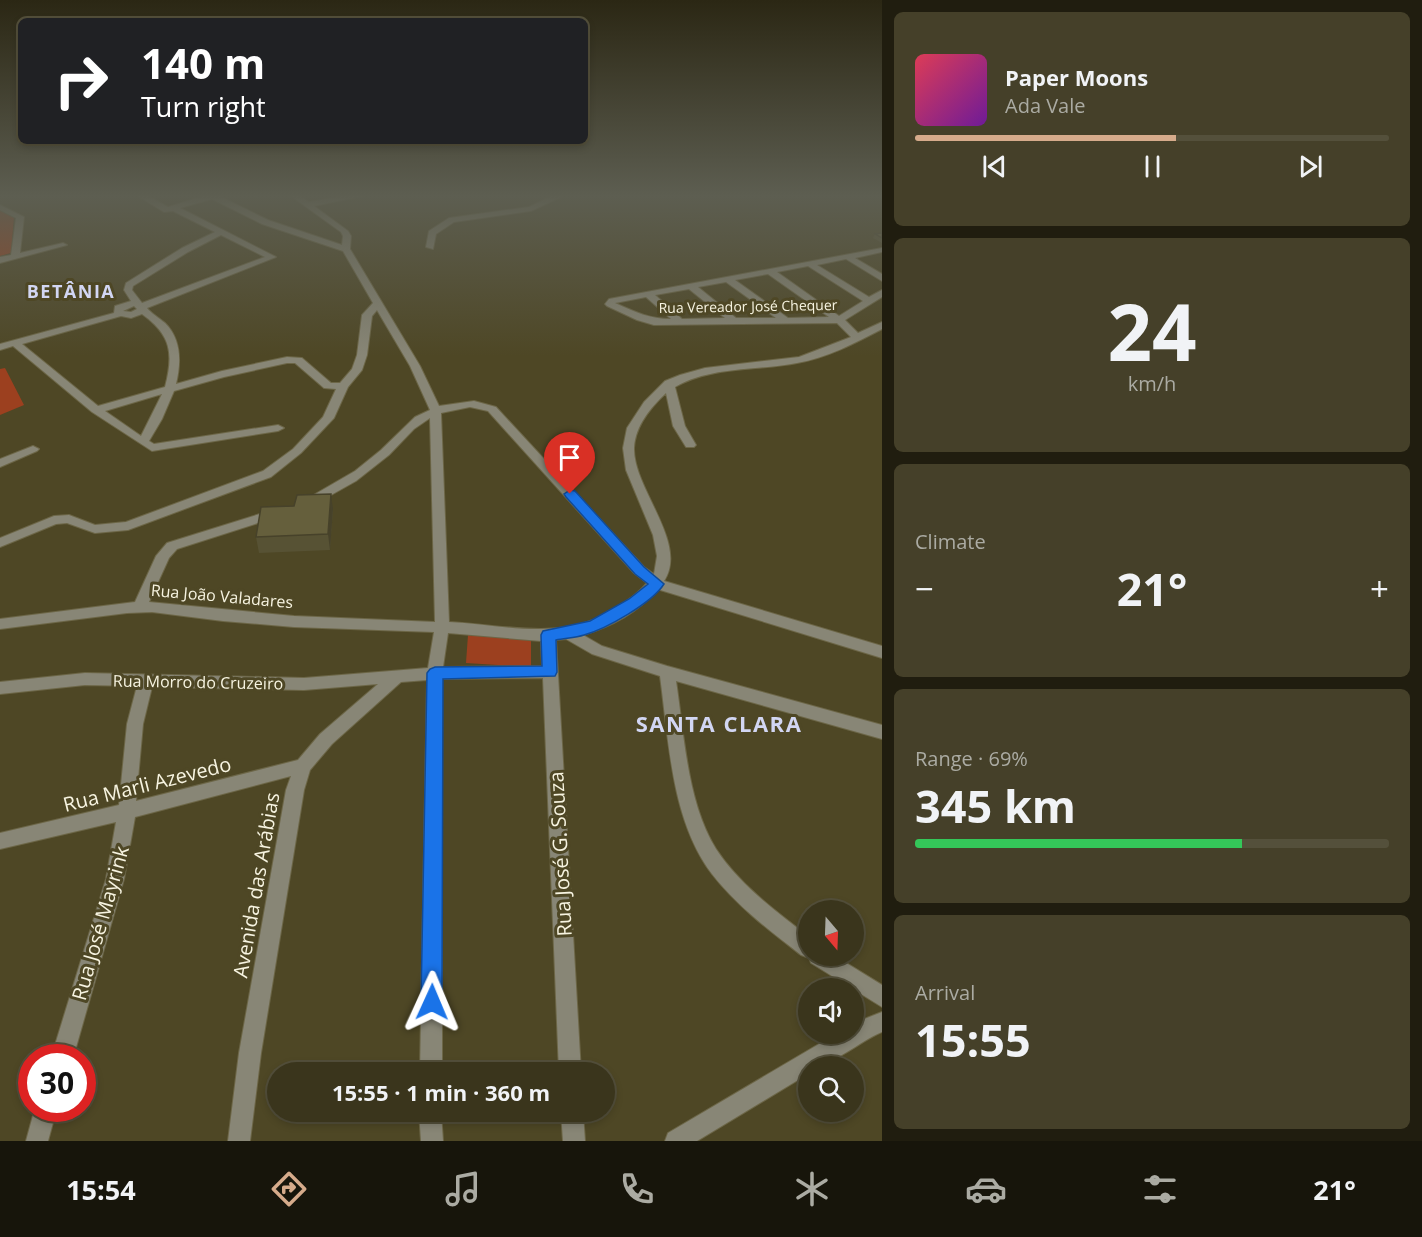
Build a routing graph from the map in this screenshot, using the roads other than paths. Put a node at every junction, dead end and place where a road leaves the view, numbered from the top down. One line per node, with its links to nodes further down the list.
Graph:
1 (16, 249): 7 (street)
2 (42, 249): 7 (street)
3 (187, 249): 19 (street)
4 (259, 249): 19 (street)
5 (346, 249): 18 (street)
6 (882, 250): 8 (street)
7 (15, 256): 9 (street)
8 (846, 256): 10 (street); 12 (street)
9 (0, 260)
10 (809, 263): 11 (street); 17 (street)
11 (769, 271): 13 (street); 21 (street)
12 (882, 278)
13 (728, 279): 14 (street); 20 (street)
14 (691, 285): 16 (street); 22 (street)
15 (882, 293): 17 (street, Rua Vereador José Chequer)
16 (648, 294): 23 (street); 23 (street, Rua Vereador José Chequer)
17 (869, 301): 21 (street, Rua Vereador José Chequer)
18 (378, 303): 29 (street); 31 (street)
19 (141, 307): 26 (street); 30 (street)
20 (784, 319): 21 (street, Rua Vereador José Chequer); 22 (street, Rua Vereador José Chequer)
21 (839, 320): 25 (street)
22 (734, 321): 23 (street, Rua Vereador José Chequer)
23 (681, 322)
24 (882, 325): 25 (street)
25 (857, 338): 28 (street)
26 (15, 343): 27 (street); 32 (street)
27 (0, 347)
28 (669, 383): 35 (street); 39 (street)
29 (343, 386): 30 (street); 38 (street)
30 (169, 389): 32 (street); 34 (street)
31 (435, 409): 39 (street); 40 (street); 42 (street)
32 (96, 410): 34 (street)
33 (278, 428): 34 (street)
34 (143, 442)
35 (690, 445)
36 (33, 448): 37 (street)
37 (0, 463)
38 (0, 543)
39 (657, 584): 43 (street, Rua João Valadares); 45 (street)
40 (140, 607): 41 (street, Rua João Valadares); 42 (street, Rua João Valadares)
41 (0, 624)
42 (442, 627): 44 (street, Rua João Valadares); 48 (street)
43 (567, 633): 44 (street, Rua João Valadares); 47 (street)
44 (548, 635): 46 (street, Rua José G. Souza)
45 (882, 652)
46 (550, 672): 48 (street, Rua Morro do Cruzeiro); 62 (street, Rua José G. Souza)
47 (667, 672): 52 (street); 56 (street)
48 (435, 673): 49 (street, Rua Morro do Cruzeiro); 61 (street)
49 (397, 675): 50 (street, Rua Morro do Cruzeiro); 53 (street, Avenida das Arábias)
50 (146, 681): 51 (street, Rua Morro do Cruzeiro); 54 (street, Rua José Mayrink)
51 (0, 688)
52 (882, 732)
53 (303, 766): 54 (street, Rua Marli Azevedo); 67 (street, Avenida das Arábias)
54 (127, 812): 55 (street, Rua Marli Azevedo); 60 (street, Rua José Mayrink)
55 (0, 841)
56 (798, 941)
57 (834, 966): 58 (street)
58 (882, 997)
59 (882, 1022): 70 (street)
60 (66, 1044)
61 (431, 1062)
62 (570, 1062)
63 (42, 1122): 66 (street)
64 (431, 1122): 68 (street)
65 (573, 1122): 69 (street)
66 (37, 1141)
67 (239, 1141)
68 (432, 1141)
69 (574, 1141)
70 (676, 1141)

